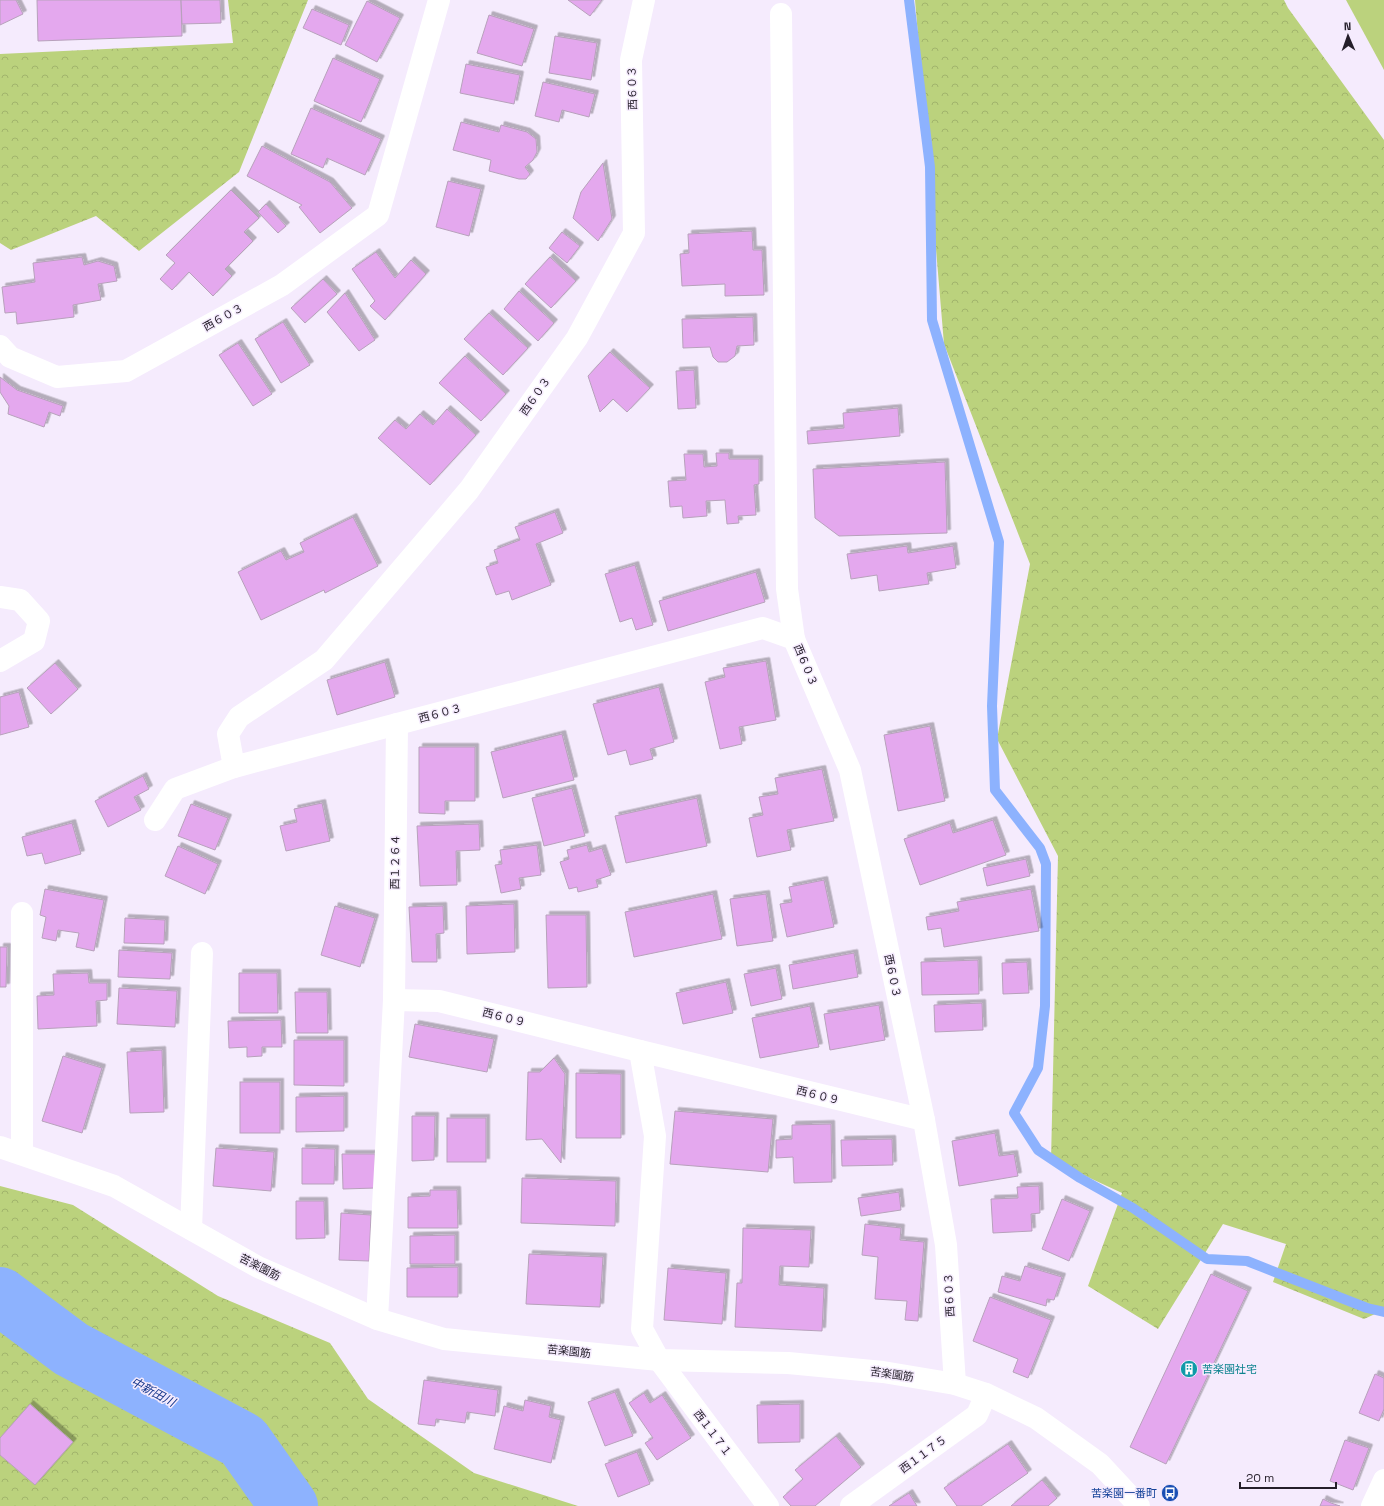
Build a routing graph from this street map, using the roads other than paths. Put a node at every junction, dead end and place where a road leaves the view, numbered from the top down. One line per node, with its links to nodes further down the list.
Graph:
1 (441, 0): 4 (street, 西６０３)
2 (644, 0): 9 (street, 西６０３)
3 (782, 14): 6 (street)
4 (0, 346)
5 (0, 597): 7 (street)
6 (794, 638): 8 (street, 西６０３); 15 (street, 西６０３)
7 (0, 661)
8 (397, 724): 9 (street, 西６０３); 13 (street, 西１２６４)
9 (234, 767): 10 (street)
10 (155, 820)
11 (22, 913): 17 (street)
12 (202, 953): 18 (street)
13 (394, 1000): 14 (street, 西６０９); 19 (street)
14 (640, 1051): 15 (street, 西６０９); 20 (street, 西１１７１)
15 (924, 1120): 21 (street, 西６０３)
16 (0, 1147): 17 (street, 苦楽園筋)
17 (22, 1154): 18 (street, 苦楽園筋)
18 (191, 1229): 19 (street, 苦楽園筋)
19 (377, 1319): 20 (street, 苦楽園筋)
20 (659, 1360): 21 (street, 苦楽園筋); 24 (street, 西１１７１)
21 (955, 1384): 22 (street, 苦楽園筋)
22 (986, 1394): 25 (street, 西１１７５); 26 (street, 苦楽園筋)
23 (1384, 1480): 27 (street)
24 (768, 1506)
25 (851, 1506)
26 (1139, 1506)
27 (1372, 1506)

